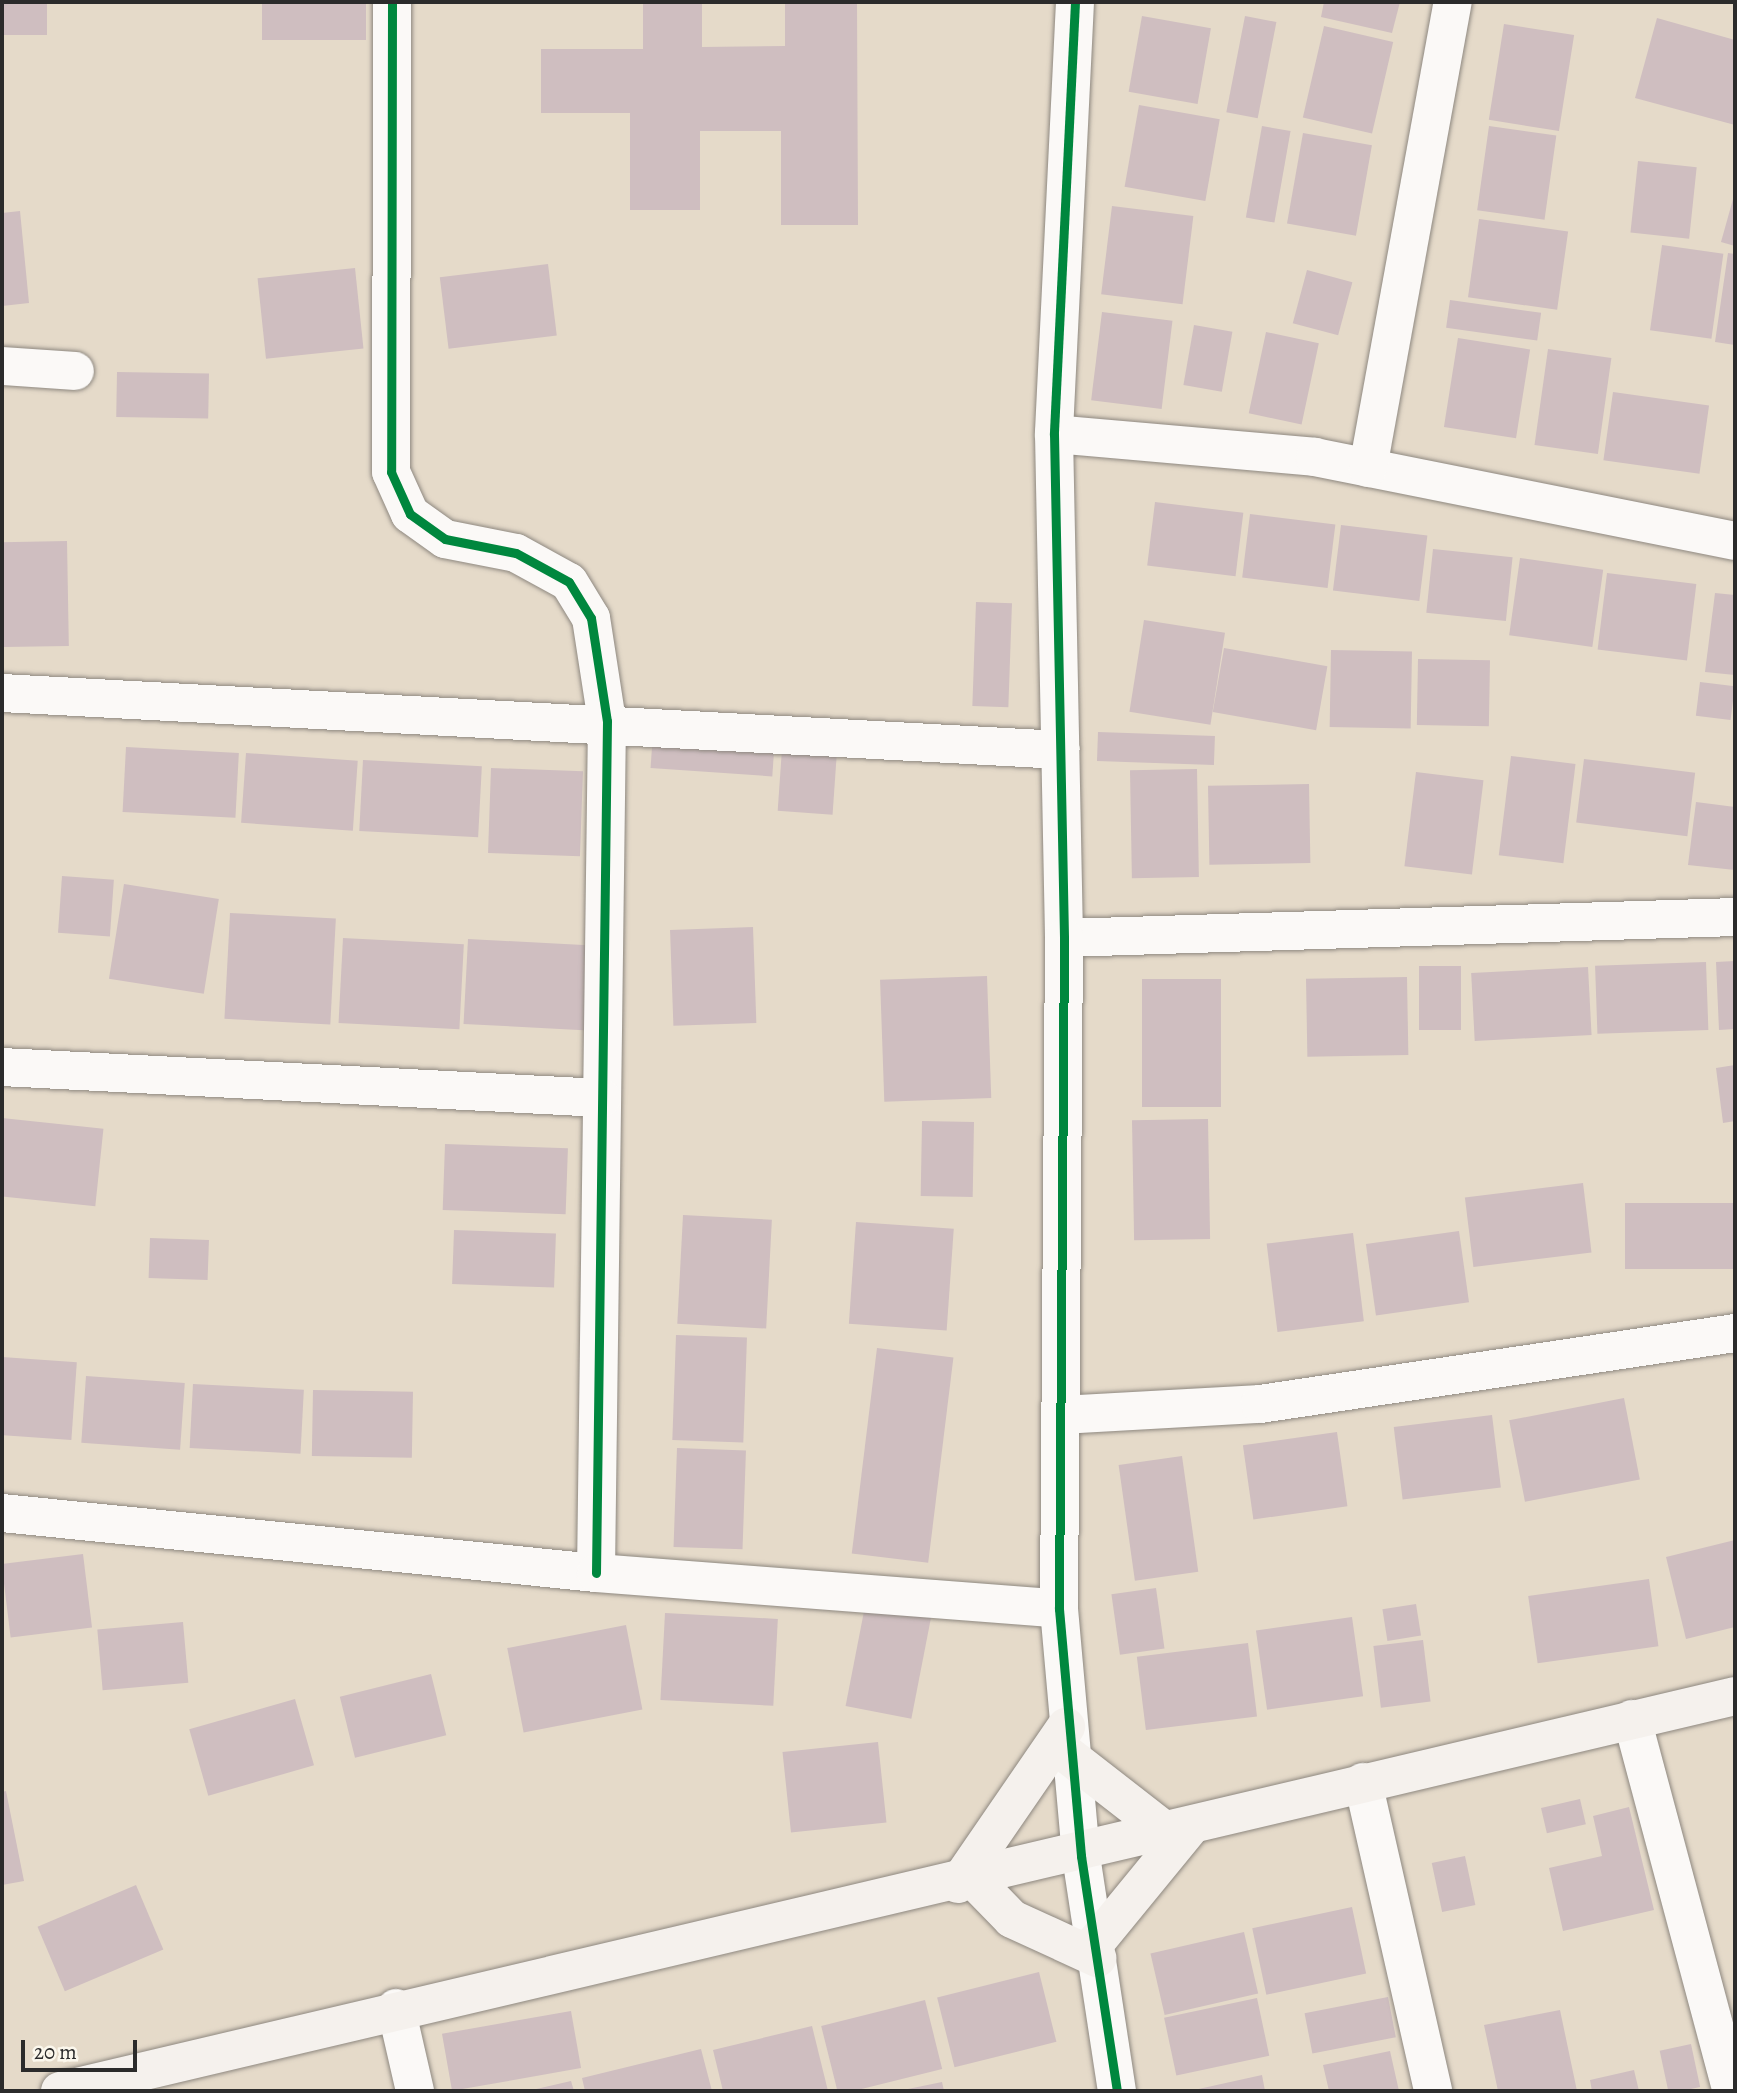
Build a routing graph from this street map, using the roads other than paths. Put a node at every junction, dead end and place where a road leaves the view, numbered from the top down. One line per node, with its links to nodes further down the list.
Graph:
1 (392, 2): 10 (street)
2 (1075, 2): 6 (street)
3 (1454, 2): 7 (street)
4 (2, 366): 5 (street)
5 (75, 371)
6 (1054, 434): 7 (street); 11 (street)
7 (1368, 468): 8 (street)
8 (1735, 541)
9 (2, 693): 10 (street)
10 (607, 721): 11 (street); 15 (street)
11 (1060, 750): 13 (street)
12 (1735, 917): 13 (street)
13 (1064, 938): 17 (street)
14 (2, 1067): 15 (street)
15 (602, 1098): 19 (street)
16 (1735, 1333): 17 (street)
17 (1062, 1415): 20 (street)
18 (2, 1513): 19 (street)
19 (596, 1573): 20 (street)
20 (1059, 1609): 23 (street)
21 (1735, 1696): 22 (main road)
22 (1632, 1719): 24 (main road); 34 (street)
23 (1068, 1742): 25 (main road); 26 (street); 27 (main road)
24 (1363, 1782): 25 (main road); 33 (street)
25 (1179, 1830): 26 (main road); 28 (main road)
26 (1081, 1856): 27 (main road); 28 (street)
27 (966, 1882): 28 (main road); 29 (main road)
28 (1097, 1950): 32 (street)
29 (396, 2008): 30 (main road); 31 (street)
30 (60, 2091)
31 (415, 2091)
32 (1117, 2091)
33 (1433, 2091)
34 (1732, 2091)

